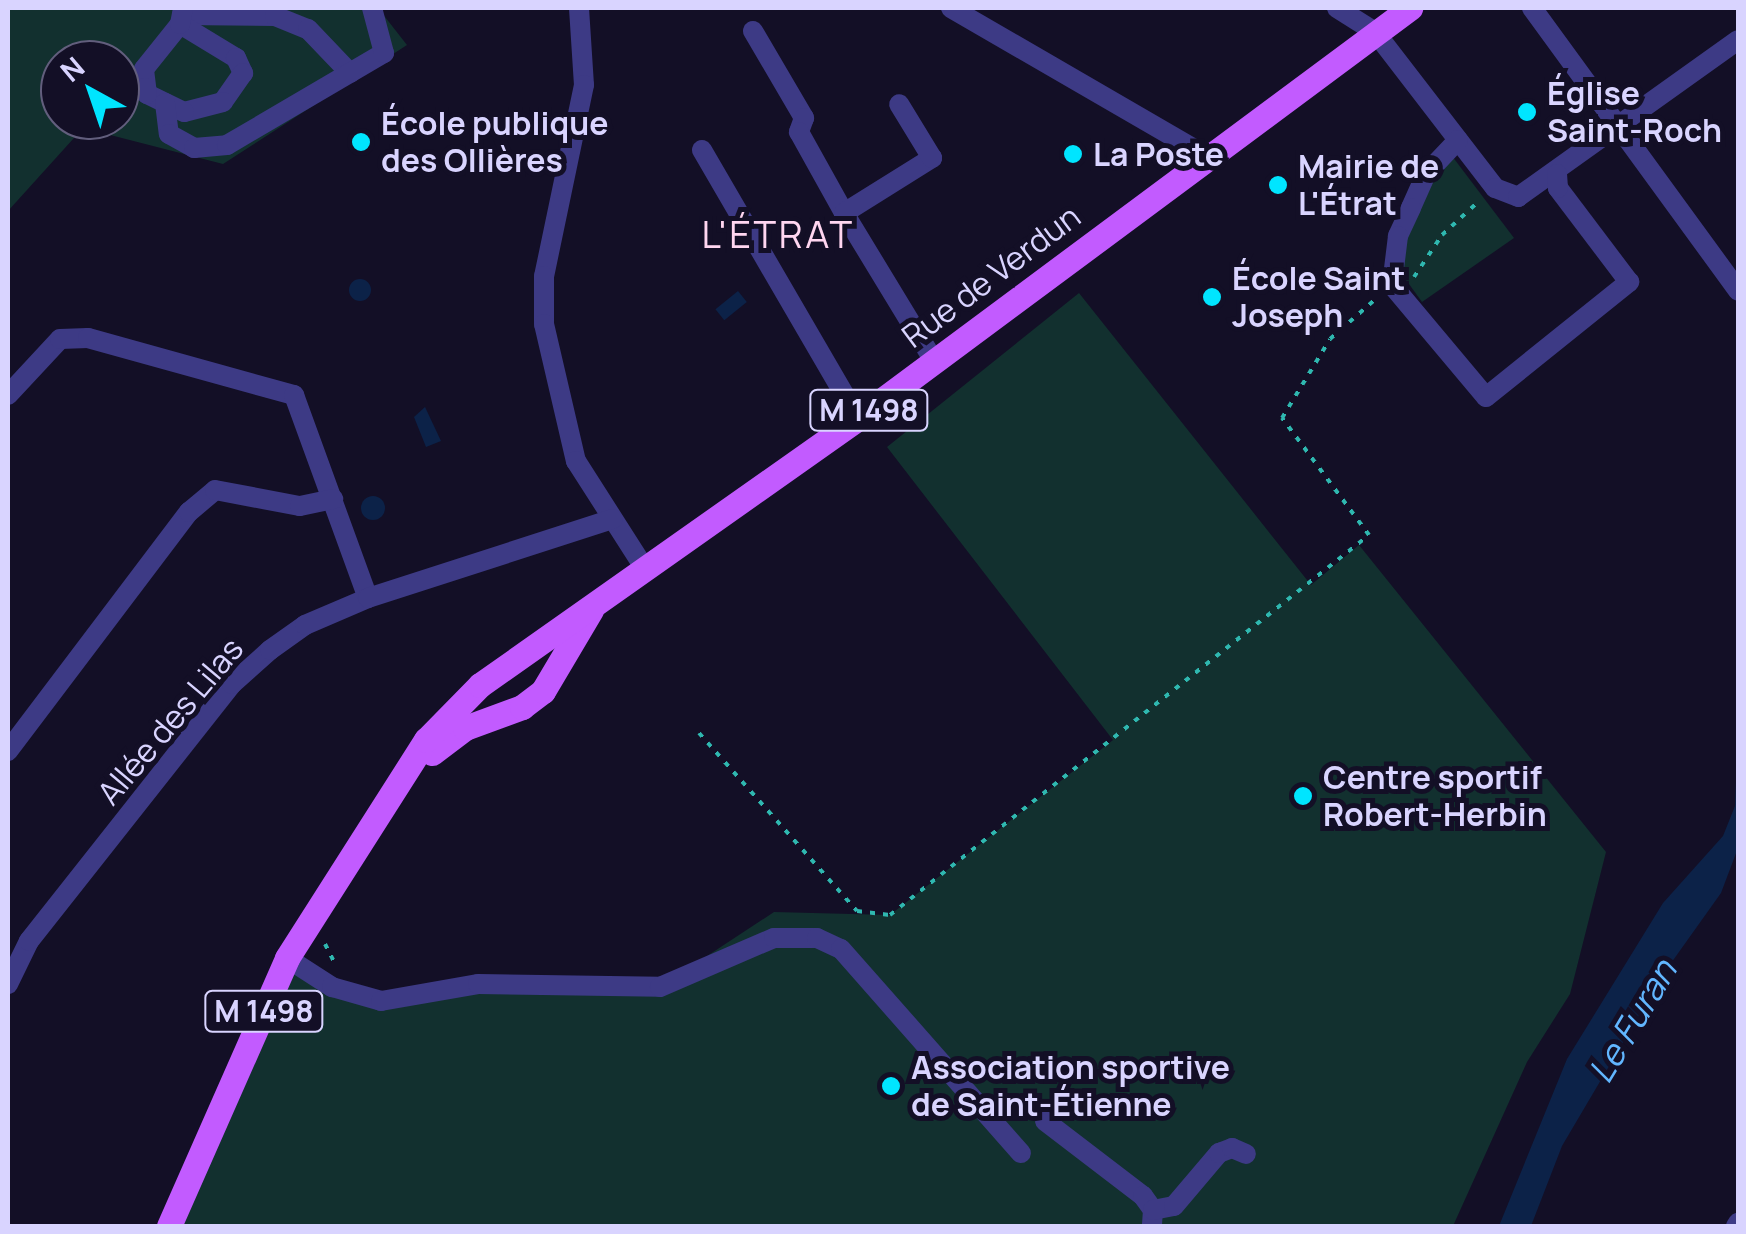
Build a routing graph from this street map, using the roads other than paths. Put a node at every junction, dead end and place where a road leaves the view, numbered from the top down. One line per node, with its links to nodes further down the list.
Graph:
1 (372, 8): 11 (street)
2 (578, 8): 25 (street)
3 (951, 8): 17 (street)
4 (1336, 8): 9 (street)
5 (1410, 8): 9 (main road, Rue de Verdun / M 1498)
6 (1532, 8): 14 (street)
7 (182, 15): 11 (street); 12 (street); 12 (street)
8 (752, 31): 19 (street)
9 (1376, 32): 15 (street); 17 (main road, Rue de Verdun / M 1498)
10 (1738, 40): 14 (street)
11 (350, 73): 12 (street)
12 (165, 103)
13 (899, 104): 19 (street)
14 (1617, 128): 18 (street); 20 (street)
15 (1458, 140): 18 (street); 18 (street)
16 (702, 150): 23 (street)
17 (1208, 156): 21 (main road, Rue de Verdun / M 1498)
18 (1557, 174)
19 (844, 213): 21 (street)
20 (1738, 291)
21 (934, 361): 23 (main road, Rue de Verdun / M 1498)
22 (8, 395): 24 (street)
23 (858, 418): 26 (main road, Rue de Verdun / M 1498)
24 (332, 499): 28 (street); 29 (street)
25 (612, 518): 26 (street); 28 (street, Allée des Lilas)
26 (645, 569): 27 (main road, Rue de Verdun / M 1498)
27 (609, 593): 30 (main road, Rue de Verdun / M 1498); 30 (main road, Rue de Verdun / M 1498)
28 (368, 598): 32 (street, Allée des Lilas)
29 (8, 751)
30 (406, 772): 31 (main road, Rue de Verdun / M 1498)
31 (288, 958): 34 (street); 37 (main road, Rue de Verdun / M 1498)
32 (8, 984)
33 (1045, 1120): 36 (street)
34 (1021, 1154)
35 (1246, 1154): 36 (street)
36 (1152, 1218)
37 (170, 1226)

